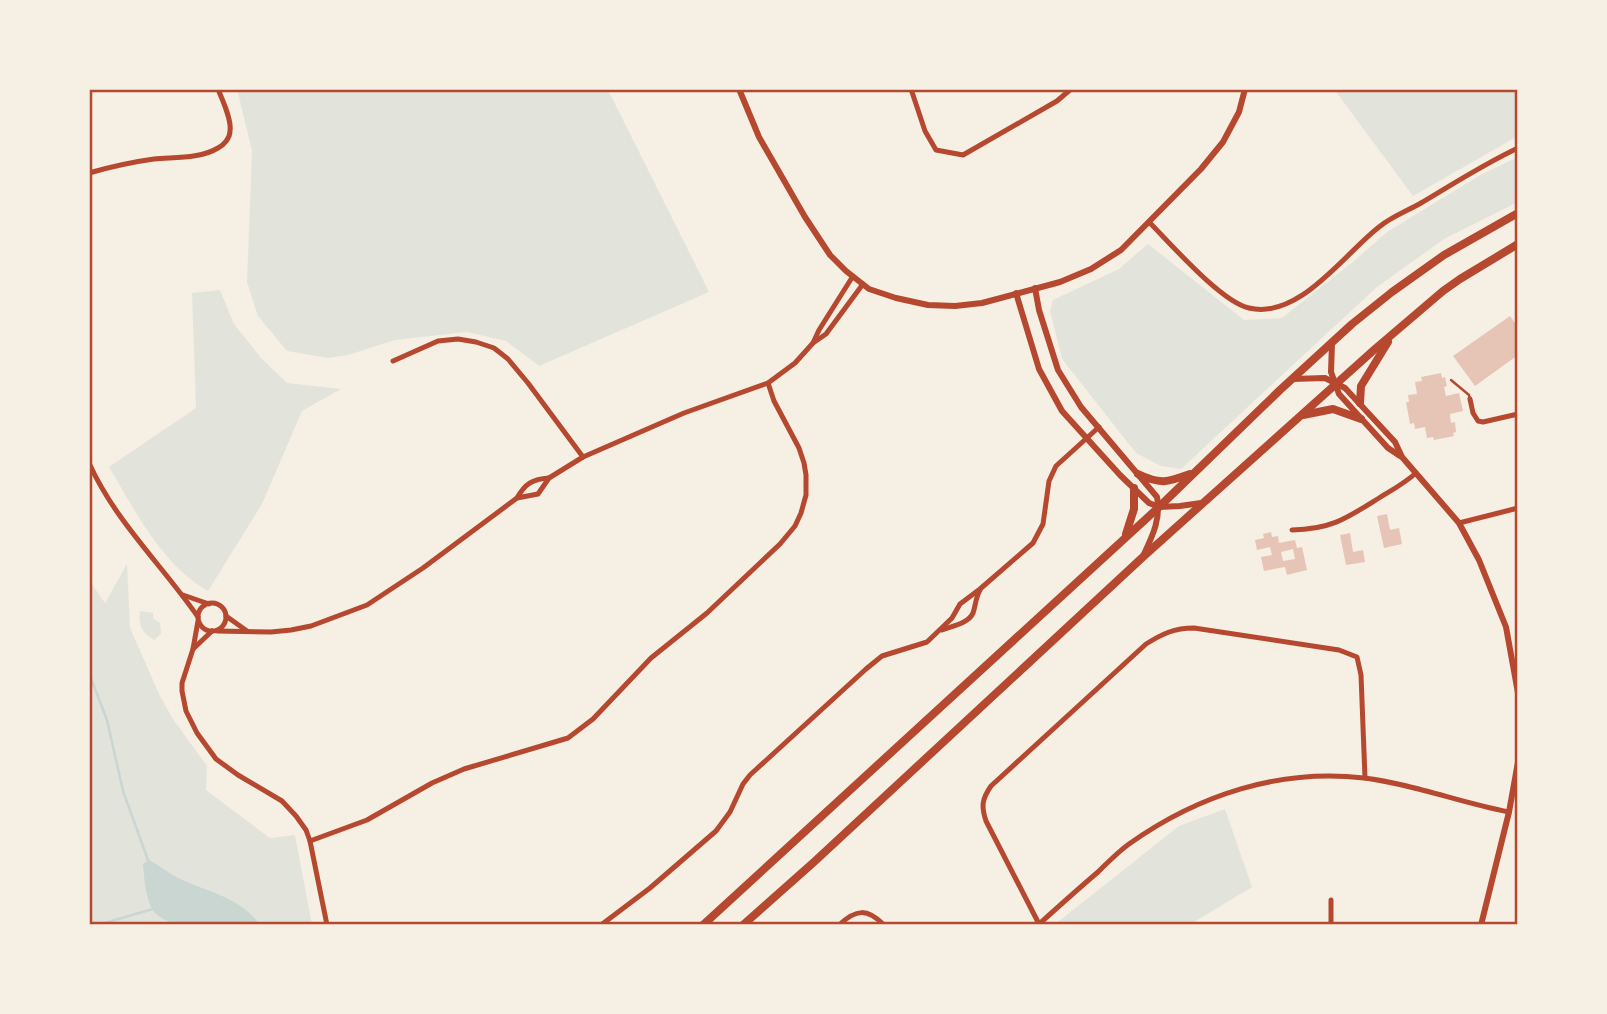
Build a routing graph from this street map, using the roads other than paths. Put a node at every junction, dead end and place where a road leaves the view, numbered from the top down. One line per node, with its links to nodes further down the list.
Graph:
1 (218, 89): 7 (street)
2 (739, 89): 11 (street)
3 (911, 89): 4 (street)
4 (1071, 89)
5 (1245, 89): 9 (street)
6 (1518, 148): 9 (street)
7 (89, 173)
8 (1518, 214): 17 (main road)
9 (1149, 222): 13 (street)
10 (1518, 244): 15 (main road)
11 (853, 276): 12 (street); 16 (street)
12 (863, 284): 14 (street); 16 (street)
13 (1035, 288): 14 (street); 28 (street)
14 (1016, 293): 29 (street)
15 (1393, 333): 22 (main road); 24 (main road)
16 (813, 343): 21 (street)
17 (1332, 343): 19 (main road); 22 (street)
18 (394, 361): 30 (street)
19 (1292, 379): 22 (street); 35 (main road)
20 (1451, 380): 23 (lane)
21 (768, 383): 30 (street); 59 (street)
22 (1336, 384): 24 (street); 26 (main road); 27 (street)
23 (1470, 399): 25 (street)
24 (1360, 403): 31 (street)
25 (1518, 414)
26 (1303, 415): 27 (main road); 39 (main road)
27 (1361, 419): 31 (street)
28 (1098, 427): 29 (street); 34 (street)
29 (1087, 438): 37 (street); 46 (street)
30 (583, 457): 36 (street)
31 (1402, 457): 33 (street)
32 (90, 466): 47 (street)
33 (1416, 473): 42 (street); 43 (street)
34 (1138, 474): 35 (main road); 40 (street)
35 (1193, 474): 40 (main road)
36 (549, 478): 38 (street); 38 (street)
37 (1134, 488): 40 (street); 44 (main road)
38 (517, 498): 52 (street)
39 (1203, 503): 40 (street); 45 (main road)
40 (1159, 506): 44 (main road); 45 (street)
41 (1518, 508): 42 (street)
42 (1459, 523): 55 (street)
43 (1292, 530)
44 (1125, 537): 64 (main road)
45 (1144, 556): 65 (main road)
46 (981, 589): 53 (street); 53 (street)
47 (183, 595): 48 (street); 50 (street)
48 (209, 604): 49 (street); 50 (street)
49 (226, 616): 51 (street); 52 (street)
50 (198, 619): 51 (street); 54 (street)
51 (214, 631): 52 (street); 54 (street)
52 (247, 631)
53 (940, 631): 63 (street)
54 (193, 649): 59 (street)
55 (1518, 693)
56 (1518, 762): 58 (street)
57 (1365, 778): 58 (street); 61 (street); 61 (street)
58 (1509, 813): 69 (street)
59 (310, 841): 62 (street)
60 (1331, 900): 68 (street)
61 (1039, 924)
62 (327, 925)
63 (601, 925)
64 (704, 925)
65 (743, 925)
66 (839, 925): 67 (street)
67 (884, 925)
68 (1331, 925)
69 (1481, 925)

